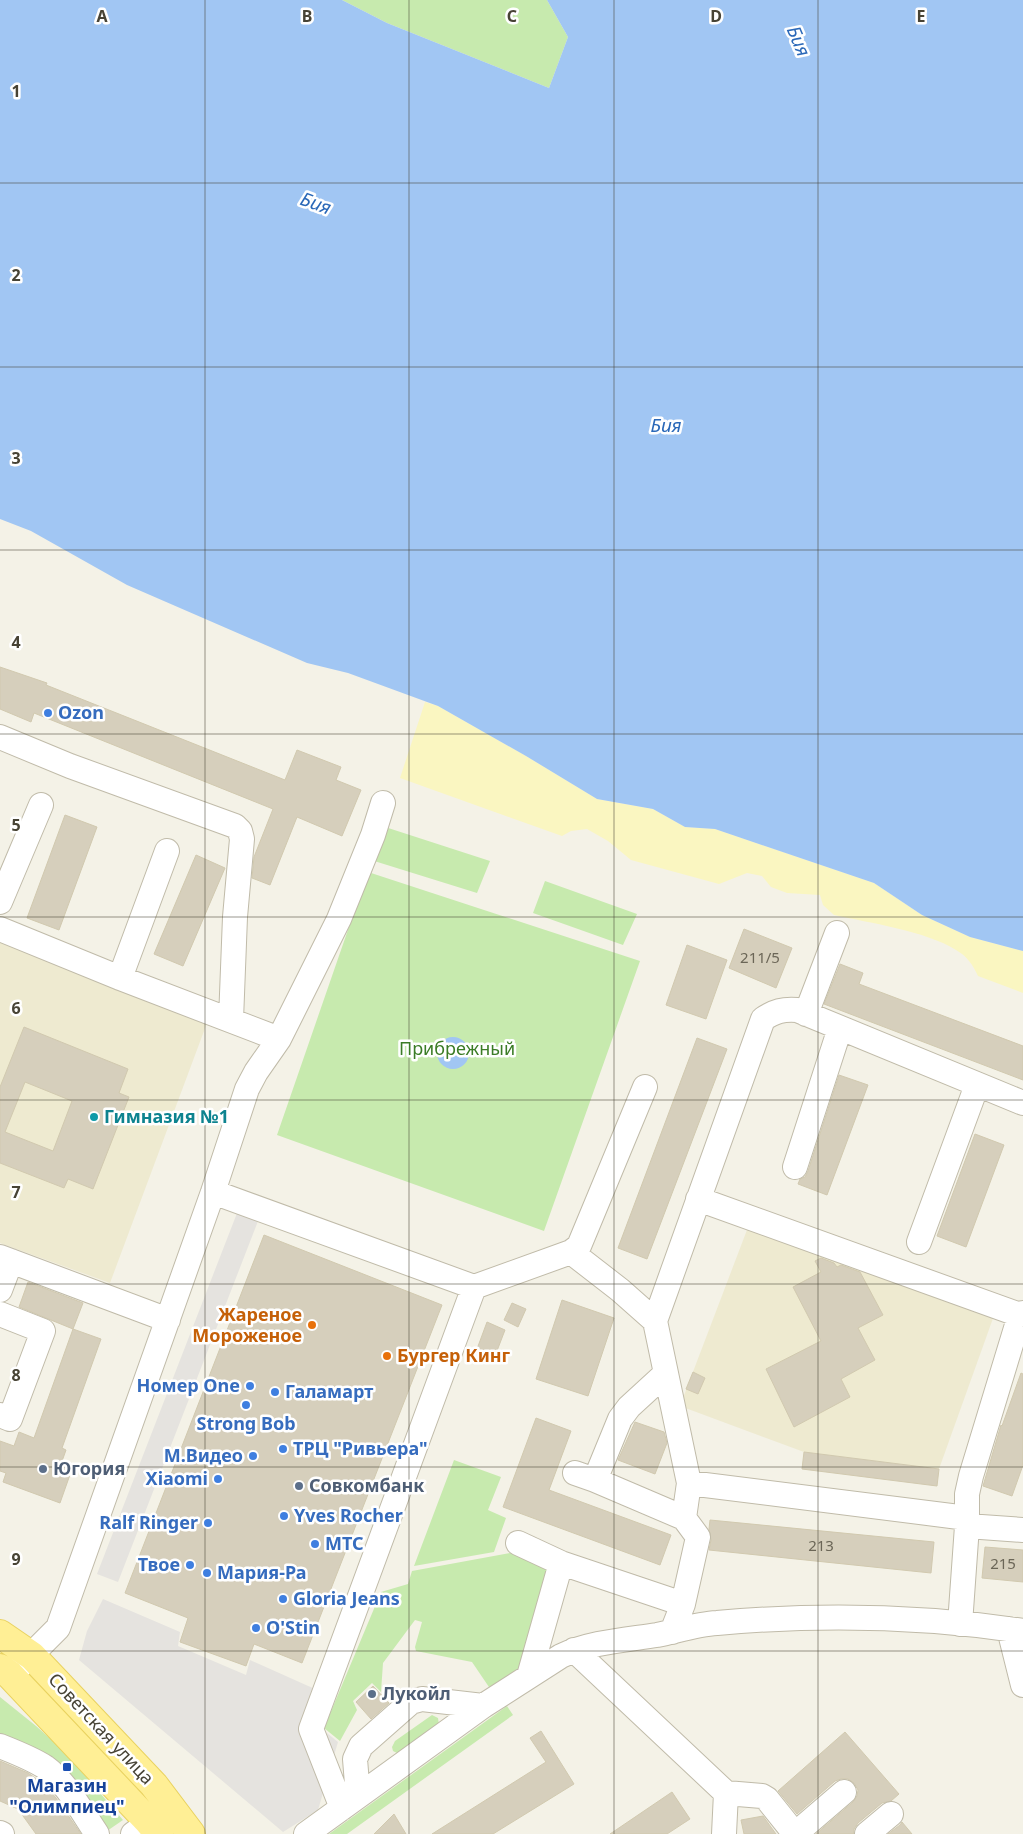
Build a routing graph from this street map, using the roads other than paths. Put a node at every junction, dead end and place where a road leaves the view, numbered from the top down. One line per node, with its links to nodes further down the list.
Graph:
1 (0, 737): 10 (street)
2 (383, 804): 12 (street)
3 (41, 805): 5 (street)
4 (167, 851): 8 (street)
5 (0, 902)
6 (0, 929): 8 (street)
7 (837, 934): 9 (street)
8 (120, 978): 10 (street)
9 (806, 1014): 11 (street); 18 (street)
10 (231, 1020): 12 (street)
11 (840, 1028): 13 (street); 16 (street)
12 (279, 1038): 17 (street)
13 (977, 1085): 15 (street); 19 (street)
14 (645, 1087): 20 (street)
15 (1023, 1103)
16 (795, 1167)
17 (213, 1192): 22 (street); 26 (street)
18 (698, 1199): 25 (street); 27 (street)
19 (919, 1242)
20 (571, 1252): 22 (street); 27 (street)
21 (6, 1259): 23 (street); 26 (street)
22 (474, 1287): 50 (street)
23 (0, 1290)
24 (0, 1314): 29 (street)
25 (1021, 1314): 32 (street)
26 (168, 1320): 42 (street)
27 (655, 1321): 28 (street)
28 (665, 1374): 30 (street); 31 (street)
29 (0, 1415)
30 (689, 1483): 31 (street); 32 (street)
31 (684, 1518): 36 (street)
32 (967, 1522): 33 (street); 37 (street)
33 (1023, 1530)
34 (518, 1543): 35 (street)
35 (561, 1563): 36 (street); 44 (street)
36 (683, 1604): 39 (street)
37 (960, 1624): 38 (street); 39 (street)
38 (1016, 1630): 45 (street)
39 (672, 1632): 41 (street)
40 (0, 1634): 42 (main road, Советская улица)
41 (574, 1650): 44 (street); 49 (street)
42 (32, 1656): 43 (street); 54 (main road, Советская улица)
43 (3, 1675): 52 (main road, Советская улица)
44 (529, 1676): 46 (street)
45 (1023, 1685)
46 (483, 1706): 50 (street); 50 (street)
47 (0, 1746): 53 (street)
48 (844, 1792): 57 (street)
49 (726, 1794): 56 (street); 57 (street)
50 (350, 1802): 55 (street)
51 (891, 1814): 58 (street)
52 (147, 1830)
53 (97, 1834)
54 (191, 1834)
55 (306, 1834)
56 (724, 1834)
57 (795, 1834)
58 (867, 1834)

